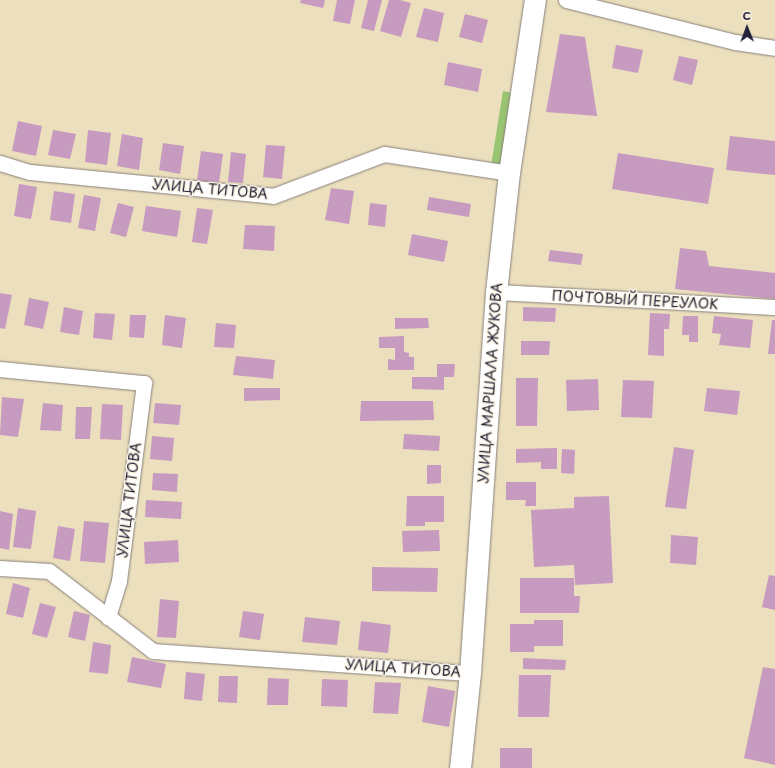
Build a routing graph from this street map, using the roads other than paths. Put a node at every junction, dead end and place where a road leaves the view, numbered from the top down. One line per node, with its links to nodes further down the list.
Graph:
1 (535, 0): 5 (street, УЛИЦА МАРШАЛА ЖУКОВА)
2 (566, 0): 3 (street)
3 (775, 48)
4 (0, 163): 5 (street, УЛИЦА ТИТОВА)
5 (509, 173): 6 (street, УЛИЦА МАРШАЛА ЖУКОВА)
6 (496, 292): 7 (street, ПОЧТОВЫЙ ПЕРЕУЛОК); 11 (street, УЛИЦА МАРШАЛА ЖУКОВА)
7 (775, 307)
8 (0, 369): 10 (street, УЛИЦА ТИТОВА)
9 (0, 568): 10 (street, УЛИЦА ТИТОВА)
10 (108, 617): 11 (street, УЛИЦА ТИТОВА)
11 (470, 673): 12 (street, УЛИЦА МАРШАЛА ЖУКОВА)
12 (460, 768)

